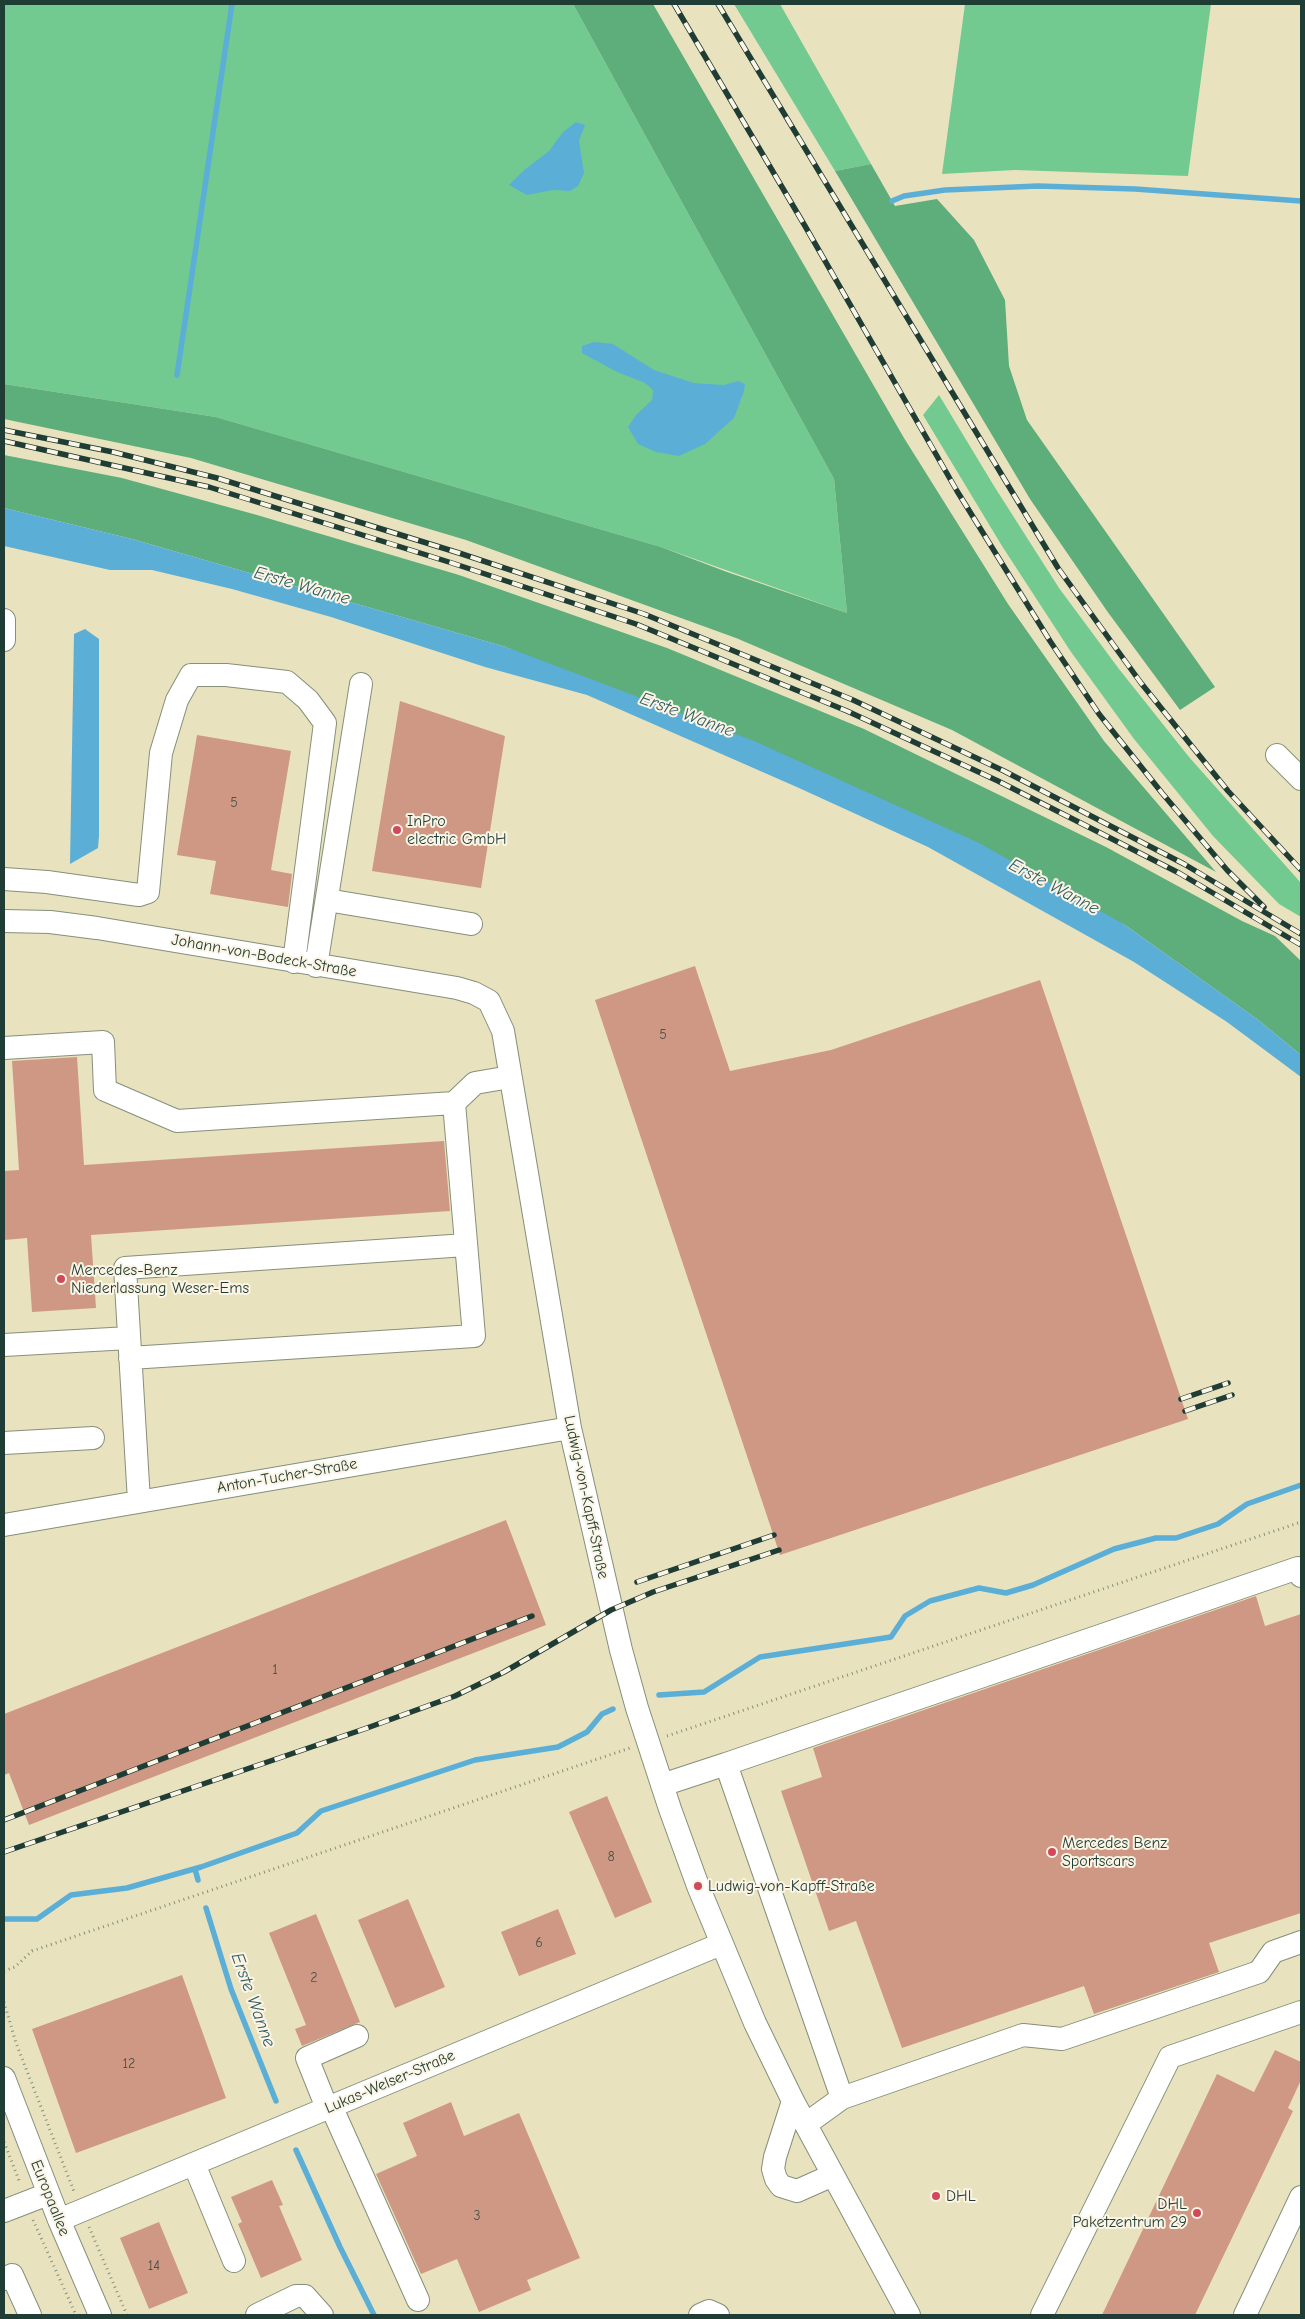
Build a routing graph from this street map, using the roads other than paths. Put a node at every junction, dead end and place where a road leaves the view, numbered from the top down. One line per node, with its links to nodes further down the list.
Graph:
1 (4, 620): 2 (street)
2 (4, 640)
3 (361, 684): 7 (street)
4 (1277, 756): 5 (street)
5 (1301, 779)
6 (4, 880): 10 (street)
7 (327, 900): 9 (street); 11 (street)
8 (4, 922): 10 (street, Johann-von-Bodeck-Straße)
9 (471, 924)
10 (294, 962): 11 (street, Johann-von-Bodeck-Straße)
11 (316, 966): 12 (street, Johann-von-Bodeck-Straße)
12 (503, 1031): 14 (street, Ludwig-von-Kapff-Straße)
13 (4, 1048): 15 (street)
14 (510, 1077): 15 (street); 19 (street, Ludwig-von-Kapff-Straße)
15 (454, 1103): 16 (street)
16 (466, 1245): 18 (street); 18 (street)
17 (4, 1345): 18 (street)
18 (130, 1348): 22 (street)
19 (570, 1428): 22 (street, Anton-Tucher-Straße); 26 (street, Ludwig-von-Kapff-Straße)
20 (93, 1438): 21 (street)
21 (4, 1443)
22 (139, 1501): 23 (street, Anton-Tucher-Straße)
23 (4, 1525)
24 (1301, 1576): 25 (street)
25 (726, 1764): 26 (street); 32 (street)
26 (662, 1785): 28 (street, Ludwig-von-Kapff-Straße)
27 (1301, 1942): 32 (street)
28 (721, 1944): 33 (street, Ludwig-von-Kapff-Straße); 34 (street, Lukas-Welser-Straße)
29 (1301, 2012): 52 (street)
30 (357, 2036): 34 (street)
31 (4, 2078): 38 (street, Europaallee)
32 (842, 2098): 35 (street)
33 (793, 2101): 35 (street, Ludwig-von-Kapff-Straße); 37 (street)
34 (329, 2107): 36 (street, Lukas-Welser-Straße); 44 (street)
35 (806, 2124): 37 (street, Ludwig-von-Kapff-Straße)
36 (194, 2164): 41 (street, Lukas-Welser-Straße); 42 (street)
37 (837, 2183): 51 (street, Ludwig-von-Kapff-Straße)
38 (48, 2194): 40 (street); 41 (street, Europaallee)
39 (1301, 2197): 53 (street)
40 (4, 2211)
41 (58, 2220): 46 (street, Europaallee)
42 (234, 2261)
43 (4, 2279): 45 (street)
44 (418, 2300)
45 (30, 2315)
46 (100, 2315)
47 (257, 2315): 48 (street)
48 (322, 2315)
49 (700, 2315): 50 (street)
50 (718, 2315)
51 (909, 2315)
52 (1042, 2315)
53 (1245, 2315)

